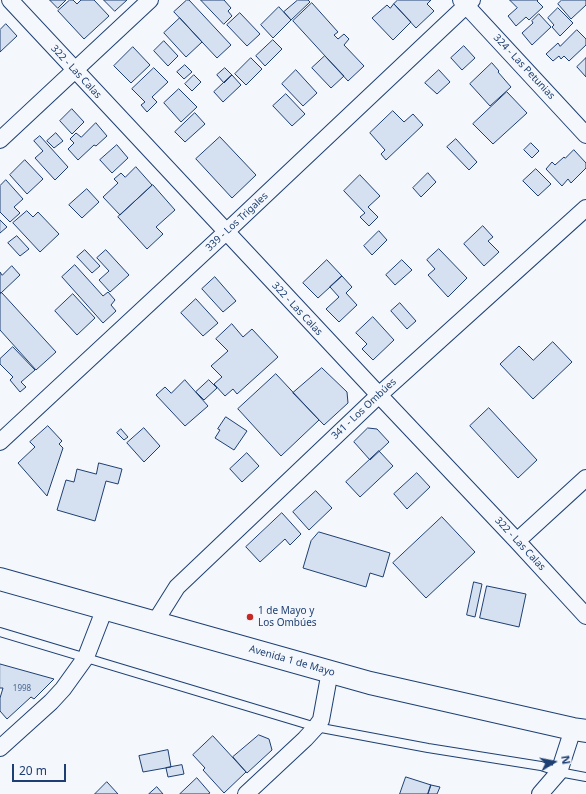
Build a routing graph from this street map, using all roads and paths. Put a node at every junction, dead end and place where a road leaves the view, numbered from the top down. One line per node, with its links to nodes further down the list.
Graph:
1 (10, 0): 4 (street, 322 - Las Calas)
2 (150, 0): 4 (street)
3 (467, 2): 5 (street, 324 - Las Petunias); 8 (street, 339 - Los Trigales)
4 (75, 70): 6 (street); 8 (street, 322 - Las Calas)
5 (586, 135)
6 (0, 140)
7 (586, 208): 9 (street, 341 - Los Ombúes)
8 (226, 232): 9 (street, 322 - Las Calas); 10 (street, 339 - Los Trigales)
9 (379, 395): 12 (street, 322 - Las Calas); 16 (street, 341 - Los Ombúes)
10 (0, 442)
11 (586, 478): 12 (street)
12 (517, 541): 15 (street, 322 - Las Calas)
13 (0, 579): 14 (main road, Avenida 1 de Mayo)
14 (105, 608): 16 (main road, Avenida 1 de Mayo); 18 (street)
15 (586, 616)
16 (155, 622): 19 (main road, Avenida 1 de Mayo)
17 (0, 632): 18 (lane)
18 (86, 657): 20 (lane); 22 (street)
19 (330, 672): 20 (street); 21 (main road, Avenida 1 de Mayo)
20 (316, 727): 23 (lane); 25 (street)
21 (579, 730): 23 (street)
22 (0, 748)
23 (558, 772): 24 (lane); 26 (street)
24 (586, 777)
25 (246, 794)
26 (540, 794)

